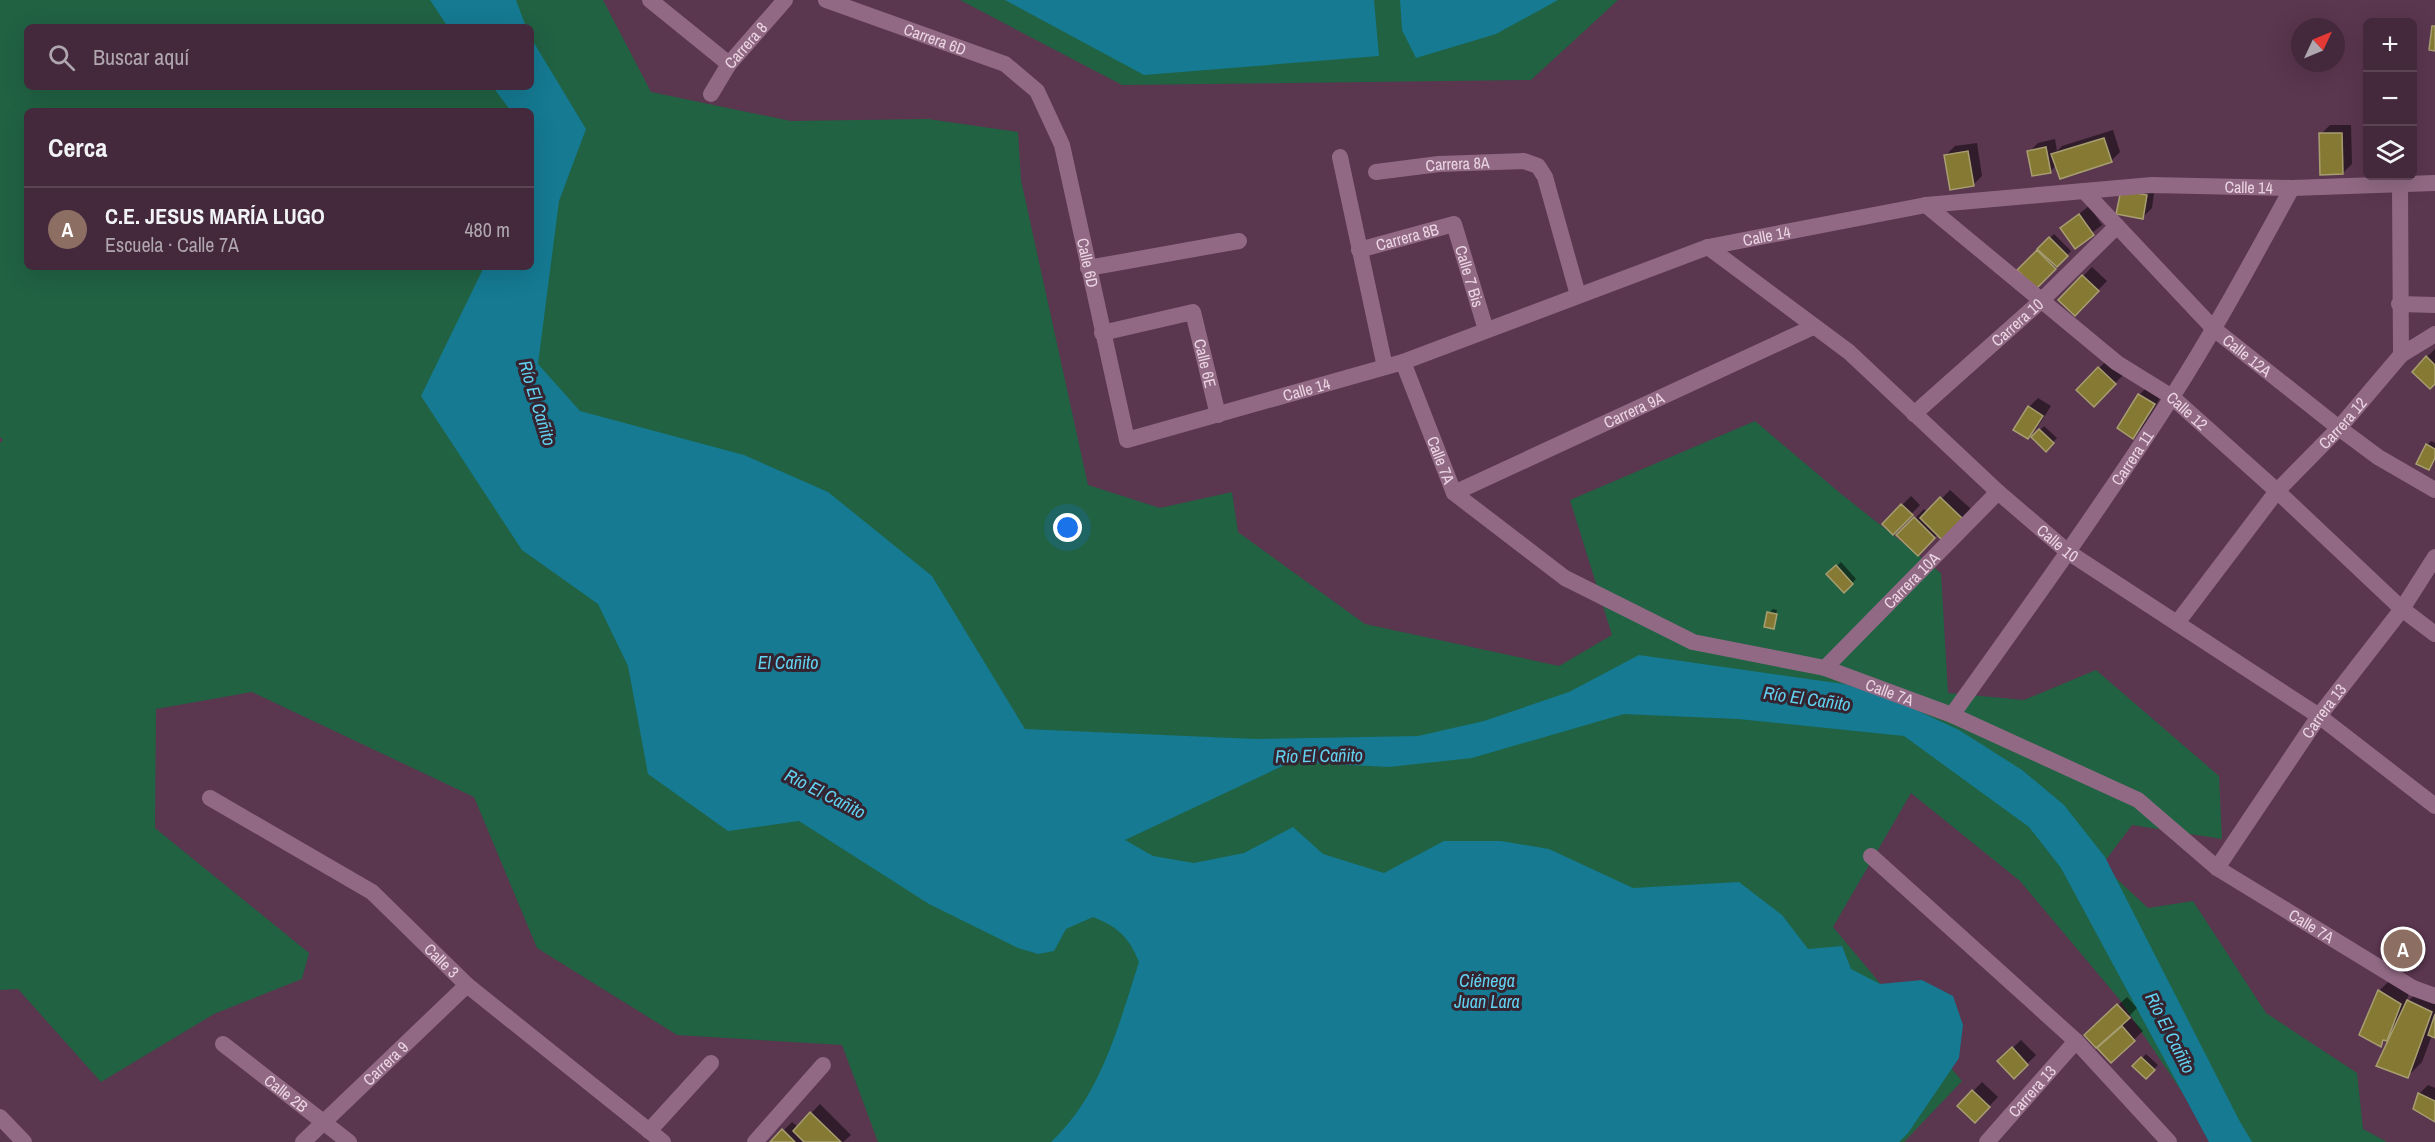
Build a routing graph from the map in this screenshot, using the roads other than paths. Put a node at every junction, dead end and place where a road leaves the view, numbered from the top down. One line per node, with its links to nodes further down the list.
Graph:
1 (650, 0): 4 (street)
2 (785, 0): 4 (street, Carrera 8)
3 (826, 0): 5 (street, Carrera 6D)
4 (729, 64): 6 (street, Carrera 8)
5 (1037, 91): 19 (street, Calle 6D)
6 (711, 94)
7 (1340, 157): 18 (street)
8 (1376, 172): 20 (street, Carrera 8A)
9 (2435, 183): 10 (street, Calle 14)
10 (2400, 184): 11 (street, Calle 14); 22 (street)
11 (2292, 188): 12 (street, Calle 14); 25 (street, Carrera 11)
12 (2084, 191): 13 (street, Calle 14); 15 (street, Calle 12A)
13 (1926, 205): 17 (street, Calle 14); 21 (street, Calle 12)
14 (1454, 224): 18 (street, Carrera 8B); 26 (street, Calle 7 Bis)
15 (2117, 226): 21 (street, Carrera 10); 25 (street, Calle 12A)
16 (1239, 241): 19 (street)
17 (1708, 247): 20 (street, Calle 14); 24 (street, Calle 10)
18 (1359, 250): 31 (street)
19 (1089, 268): 27 (street, Calle 6D)
20 (1578, 295): 26 (street, Calle 14)
21 (2042, 300): 32 (street, Calle 12); 33 (street, Carrera 10)
22 (2399, 303): 23 (street); 29 (street)
23 (2435, 305)
24 (1814, 327): 33 (street, Calle 10); 40 (street, Carrera 9A)
25 (2214, 329): 32 (street, Carrera 11); 35 (street, Calle 12A)
26 (1486, 330): 30 (street, Calle 14)
27 (1102, 333): 34 (street, Calle 6E); 36 (street, Calle 6D)
28 (2435, 334): 29 (street, Carrera 12)
29 (2401, 355): 35 (street, Carrera 12)
30 (1403, 362): 31 (street, Calle 14); 40 (street, Calle 7A)
31 (1385, 368): 34 (street, Calle 14)
32 (2172, 397): 38 (street, Calle 12); 41 (street, Carrera 11)
33 (1914, 414): 39 (street, Calle 10)
34 (1218, 415): 36 (street, Calle 14)
35 (2339, 428): 37 (street, Calle 12A); 38 (street, Carrera 12)
36 (1127, 440)
37 (2435, 490)
38 (2277, 491): 43 (street, Calle 12); 44 (street, Carrera 12)
39 (1998, 492): 41 (street, Calle 10); 46 (street, Carrera 10A)
40 (1455, 493): 46 (street, Calle 7A)
41 (2068, 552): 44 (street, Calle 10); 47 (street, Carrera 11)
42 (2435, 557): 43 (street, Carrera 13)
43 (2402, 609): 45 (street, Calle 12); 48 (street, Carrera 13)
44 (2177, 623): 48 (street, Calle 10)
45 (2435, 634)
46 (1825, 668): 47 (street, Calle 7A)
47 (1952, 715): 52 (street, Calle 7A)
48 (2319, 716): 50 (street, Calle 10); 52 (street, Carrera 13)
49 (210, 798): 53 (street, Calle 3)
50 (2435, 806)
51 (1871, 856): 55 (street)
52 (2217, 868): 54 (street, Calle 7A)
53 (467, 985): 60 (street, Carrera 9); 61 (street, Calle 3)
54 (2435, 996)
55 (2076, 1041): 67 (street, Carrera 13); 68 (street)
56 (222, 1044): 60 (street, Calle 2B)
57 (711, 1063): 61 (street)
58 (823, 1065): 66 (street)
59 (0, 1117): 62 (street)
60 (322, 1121): 63 (street, Carrera 9); 64 (street, Calle 2B)
61 (649, 1131): 65 (street, Calle 3)
62 (24, 1142)
63 (303, 1142)
64 (349, 1142)
65 (663, 1142)
66 (755, 1142)
67 (1987, 1142)
68 (2169, 1142)

